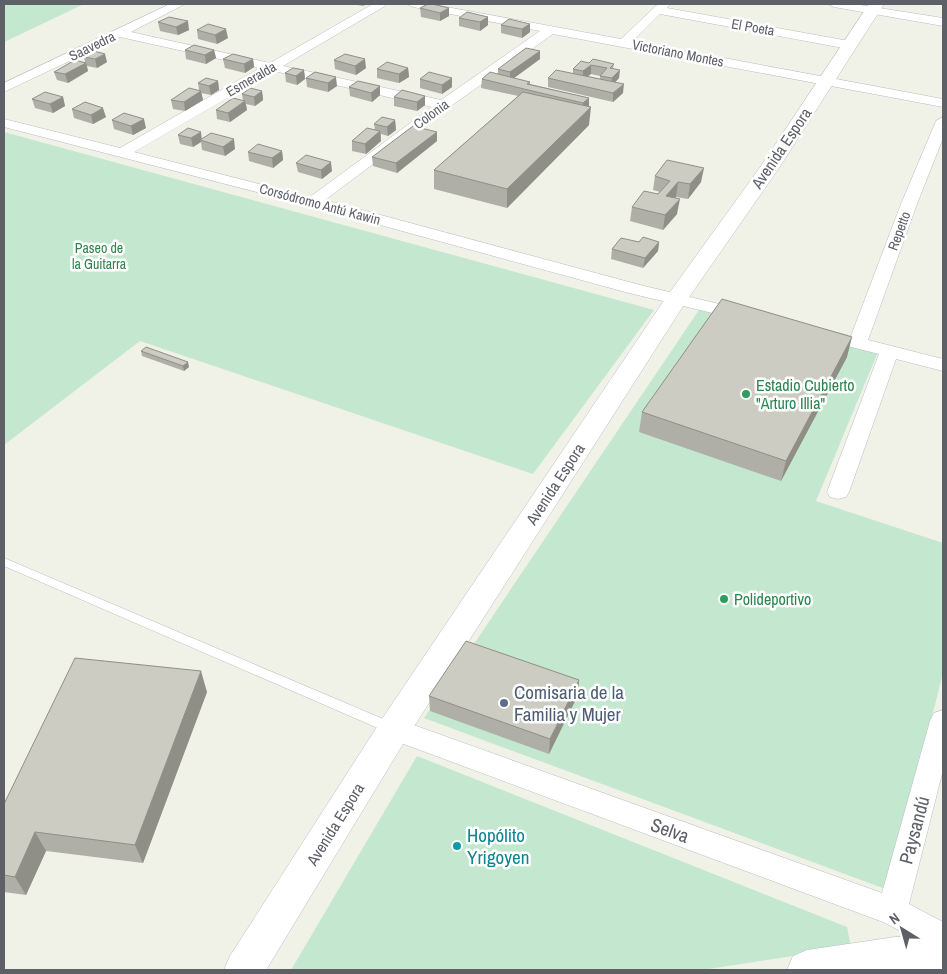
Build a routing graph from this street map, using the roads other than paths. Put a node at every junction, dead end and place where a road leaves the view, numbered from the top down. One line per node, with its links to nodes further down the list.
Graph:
1 (179, 4): 10 (street, Saavedra)
2 (381, 4): 13 (street, Esmeralda)
3 (413, 4): 5 (street, Victoriano Montes)
4 (834, 4): 7 (street)
5 (451, 7): 9 (street, Victoriano Montes)
6 (661, 7): 11 (street); 12 (street, El Poeta)
7 (874, 7): 8 (street); 12 (main road, Avenida Espora)
8 (943, 22)
9 (552, 29): 11 (street, Victoriano Montes); 17 (street, Colonia)
10 (120, 33): 13 (street); 15 (street, Saavedra)
11 (624, 43): 14 (street, Victoriano Montes)
12 (849, 45): 14 (main road, Avenida Espora)
13 (271, 67): 17 (street); 20 (street, Esmeralda)
14 (825, 81): 16 (street, Victoriano Montes); 22 (main road, Avenida Espora)
15 (4, 88)
16 (943, 103)
17 (443, 105): 21 (street, Colonia)
18 (943, 120): 25 (street, Repetto)
19 (4, 122): 20 (street, Corsódromo Antú Kawin)
20 (122, 153): 21 (street, Corsódromo Antú Kawin)
21 (313, 202): 22 (street, Corsódromo Antú Kawin)
22 (676, 299): 23 (street, Corsódromo Antú Kawin); 31 (main road, Avenida Espora)
23 (762, 320)
24 (800, 329): 25 (street)
25 (858, 343): 26 (street)
26 (889, 351): 27 (street); 28 (street)
27 (943, 365)
28 (838, 492)
29 (4, 562): 31 (lane)
30 (943, 720): 32 (street, Paysandú)
31 (394, 729): 32 (street, Selva); 35 (main road, Avenida Espora)
32 (892, 911): 33 (street, Selva)
33 (943, 938)
34 (943, 956): 36 (main road)
35 (244, 970)
36 (807, 970)

